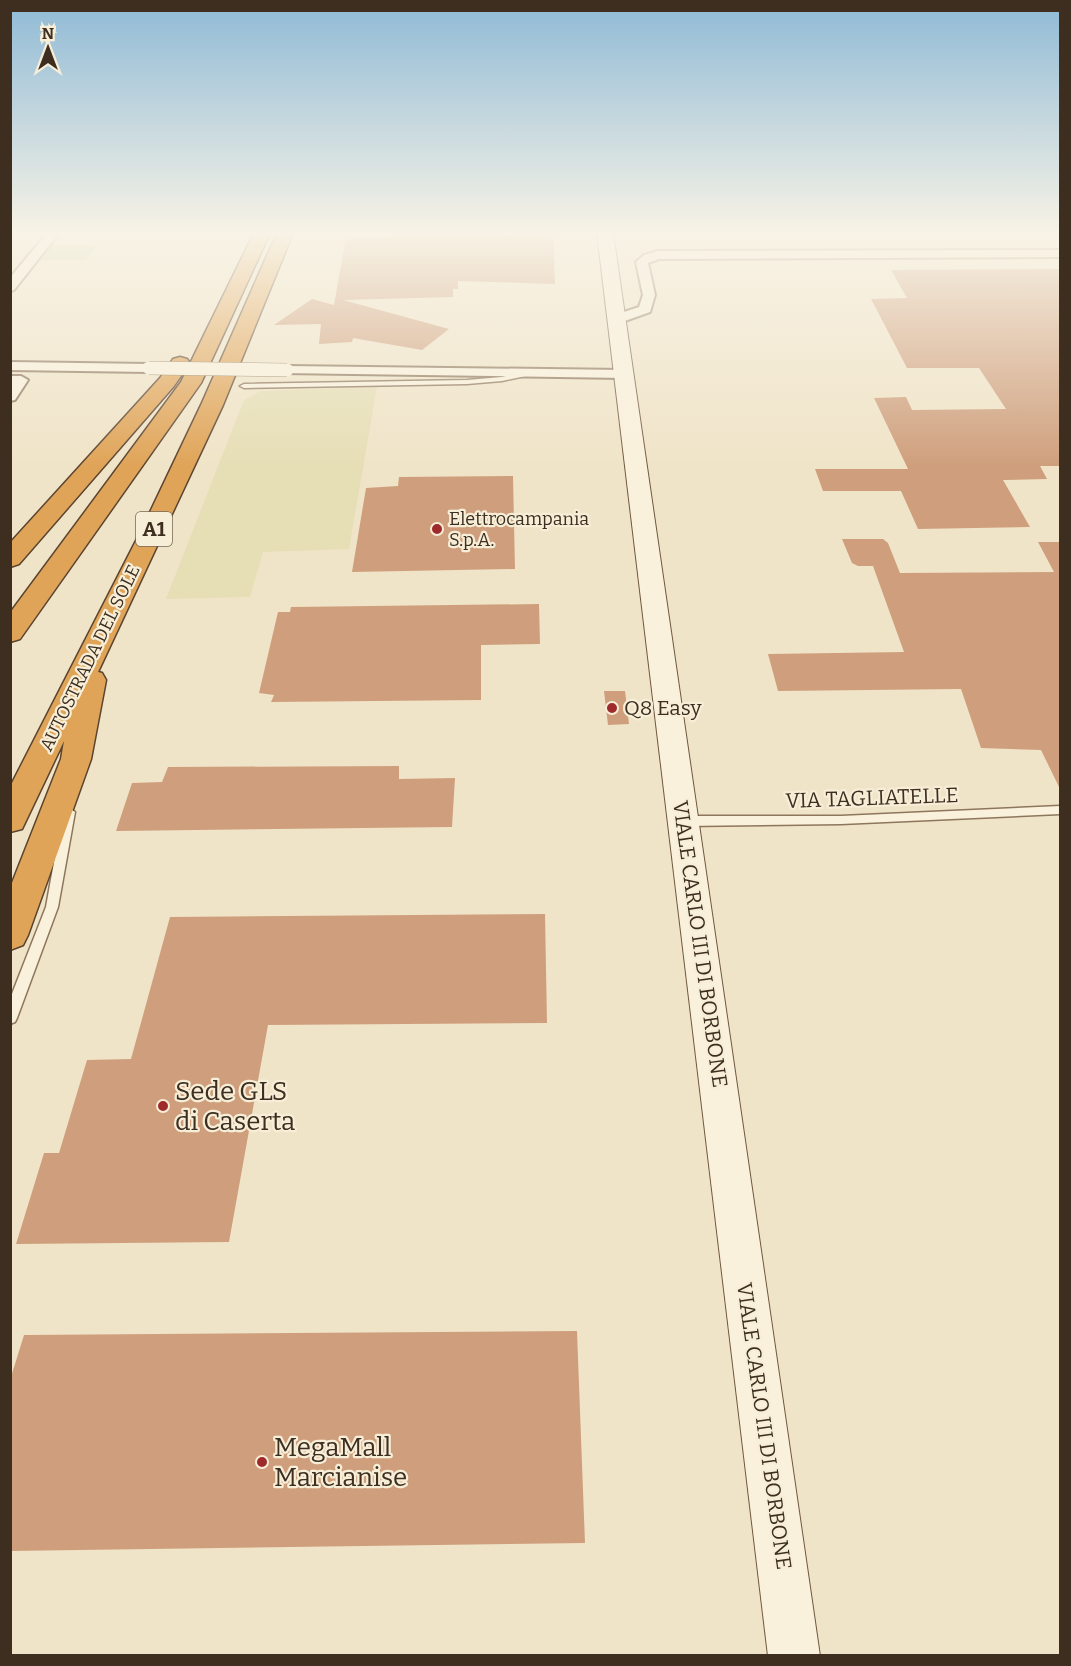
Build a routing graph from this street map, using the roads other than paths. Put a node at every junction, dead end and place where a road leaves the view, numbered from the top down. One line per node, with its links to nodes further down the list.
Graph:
1 (209, 311): 13 (highway)
2 (225, 311): 14 (highway, A1)
3 (252, 311): 15 (highway, AUTOSTRADA DEL SOLE / A1)
4 (616, 311): 6 (main road, VIALE CARLO III DI BORBONE)
5 (641, 311): 6 (street)
6 (617, 320): 9 (main road, VIALE CARLO III DI BORBONE)
7 (10, 366): 8 (street, bridge)
8 (527, 373): 9 (street); 11 (lane)
9 (625, 374): 19 (main road, VIALE CARLO III DI BORBONE)
10 (10, 380): 12 (street)
11 (244, 386)
12 (10, 397)
13 (10, 559)
14 (10, 633)
15 (101, 639): 16 (highway); 18 (highway, AUTOSTRADA DEL SOLE / A1)
16 (76, 759): 20 (highway); 21 (lane)
17 (1060, 810): 19 (lane, VIA TAGLIATELLE)
18 (10, 820)
19 (684, 821): 22 (main road, VIALE CARLO III DI BORBONE)
20 (10, 935)
21 (10, 1018)
22 (794, 1656)

